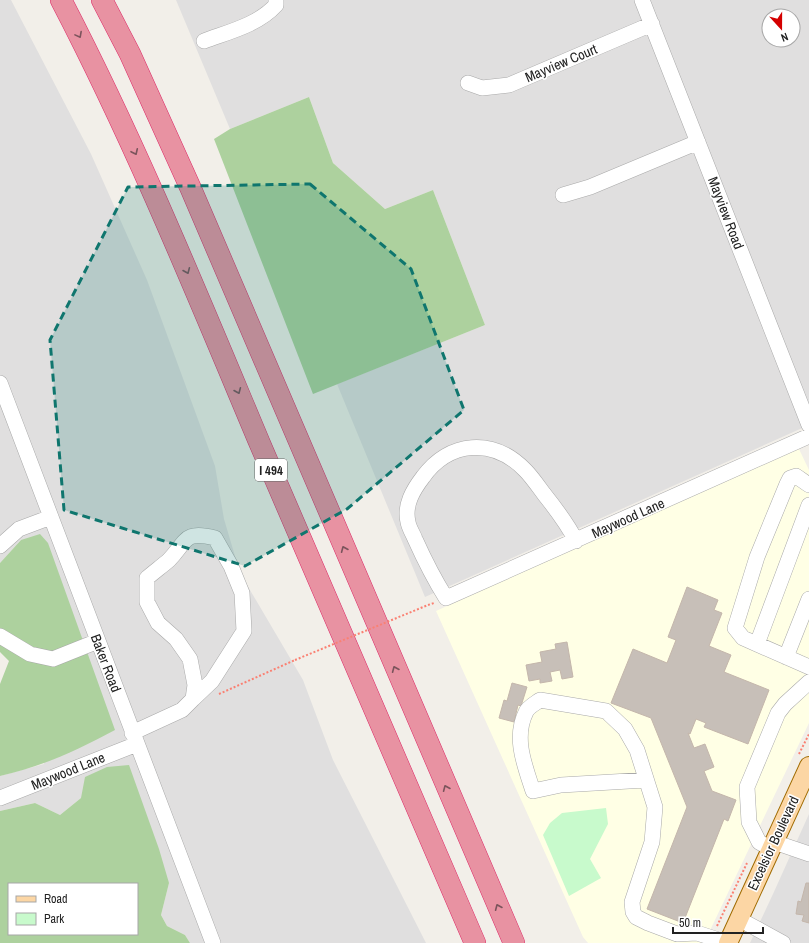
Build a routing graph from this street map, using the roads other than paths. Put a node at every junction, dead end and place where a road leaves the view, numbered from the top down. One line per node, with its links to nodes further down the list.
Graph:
1 (61, 0): 34 (highway, I 494, one-way to 34)
2 (102, 0): 35 (highway, I 494, one-way to 2)
3 (276, 0): 6 (street)
4 (642, 0): 5 (street, Mayview Road)
5 (652, 24): 7 (street, Mayview Court); 8 (street, Mayview Road)
6 (204, 41)
7 (468, 83)
8 (698, 142): 9 (street); 11 (street, Mayview Road)
9 (563, 195)
10 (0, 383): 15 (street, Baker Road)
11 (809, 426)
12 (809, 436): 16 (street, Maywood Lane)
13 (809, 485): 21 (street)
14 (809, 504): 21 (street)
15 (51, 517): 17 (street); 20 (street, Baker Road)
16 (576, 541): 16 (street, Maywood Lane)
17 (0, 546)
18 (809, 599): 22 (street)
19 (0, 636): 20 (street)
20 (98, 641): 26 (street, Baker Road)
21 (757, 644): 22 (street)
22 (786, 657): 23 (street)
23 (809, 667)
24 (809, 682): 30 (street)
25 (193, 699): 25 (street, Maywood Lane); 26 (street, Maywood Lane)
26 (134, 738): 29 (street, Maywood Lane); 33 (street, Baker Road)
27 (809, 766): 30 (main road, Excelsior Boulevard)
28 (646, 780): 28 (street); 36 (street)
29 (0, 798)
30 (772, 845): 31 (street); 32 (main road, Excelsior Boulevard)
31 (809, 854)
32 (739, 919): 36 (main road, Excelsior Boulevard); 37 (street)
33 (213, 943)
34 (475, 943)
35 (514, 943)
36 (728, 943)
37 (783, 943)

